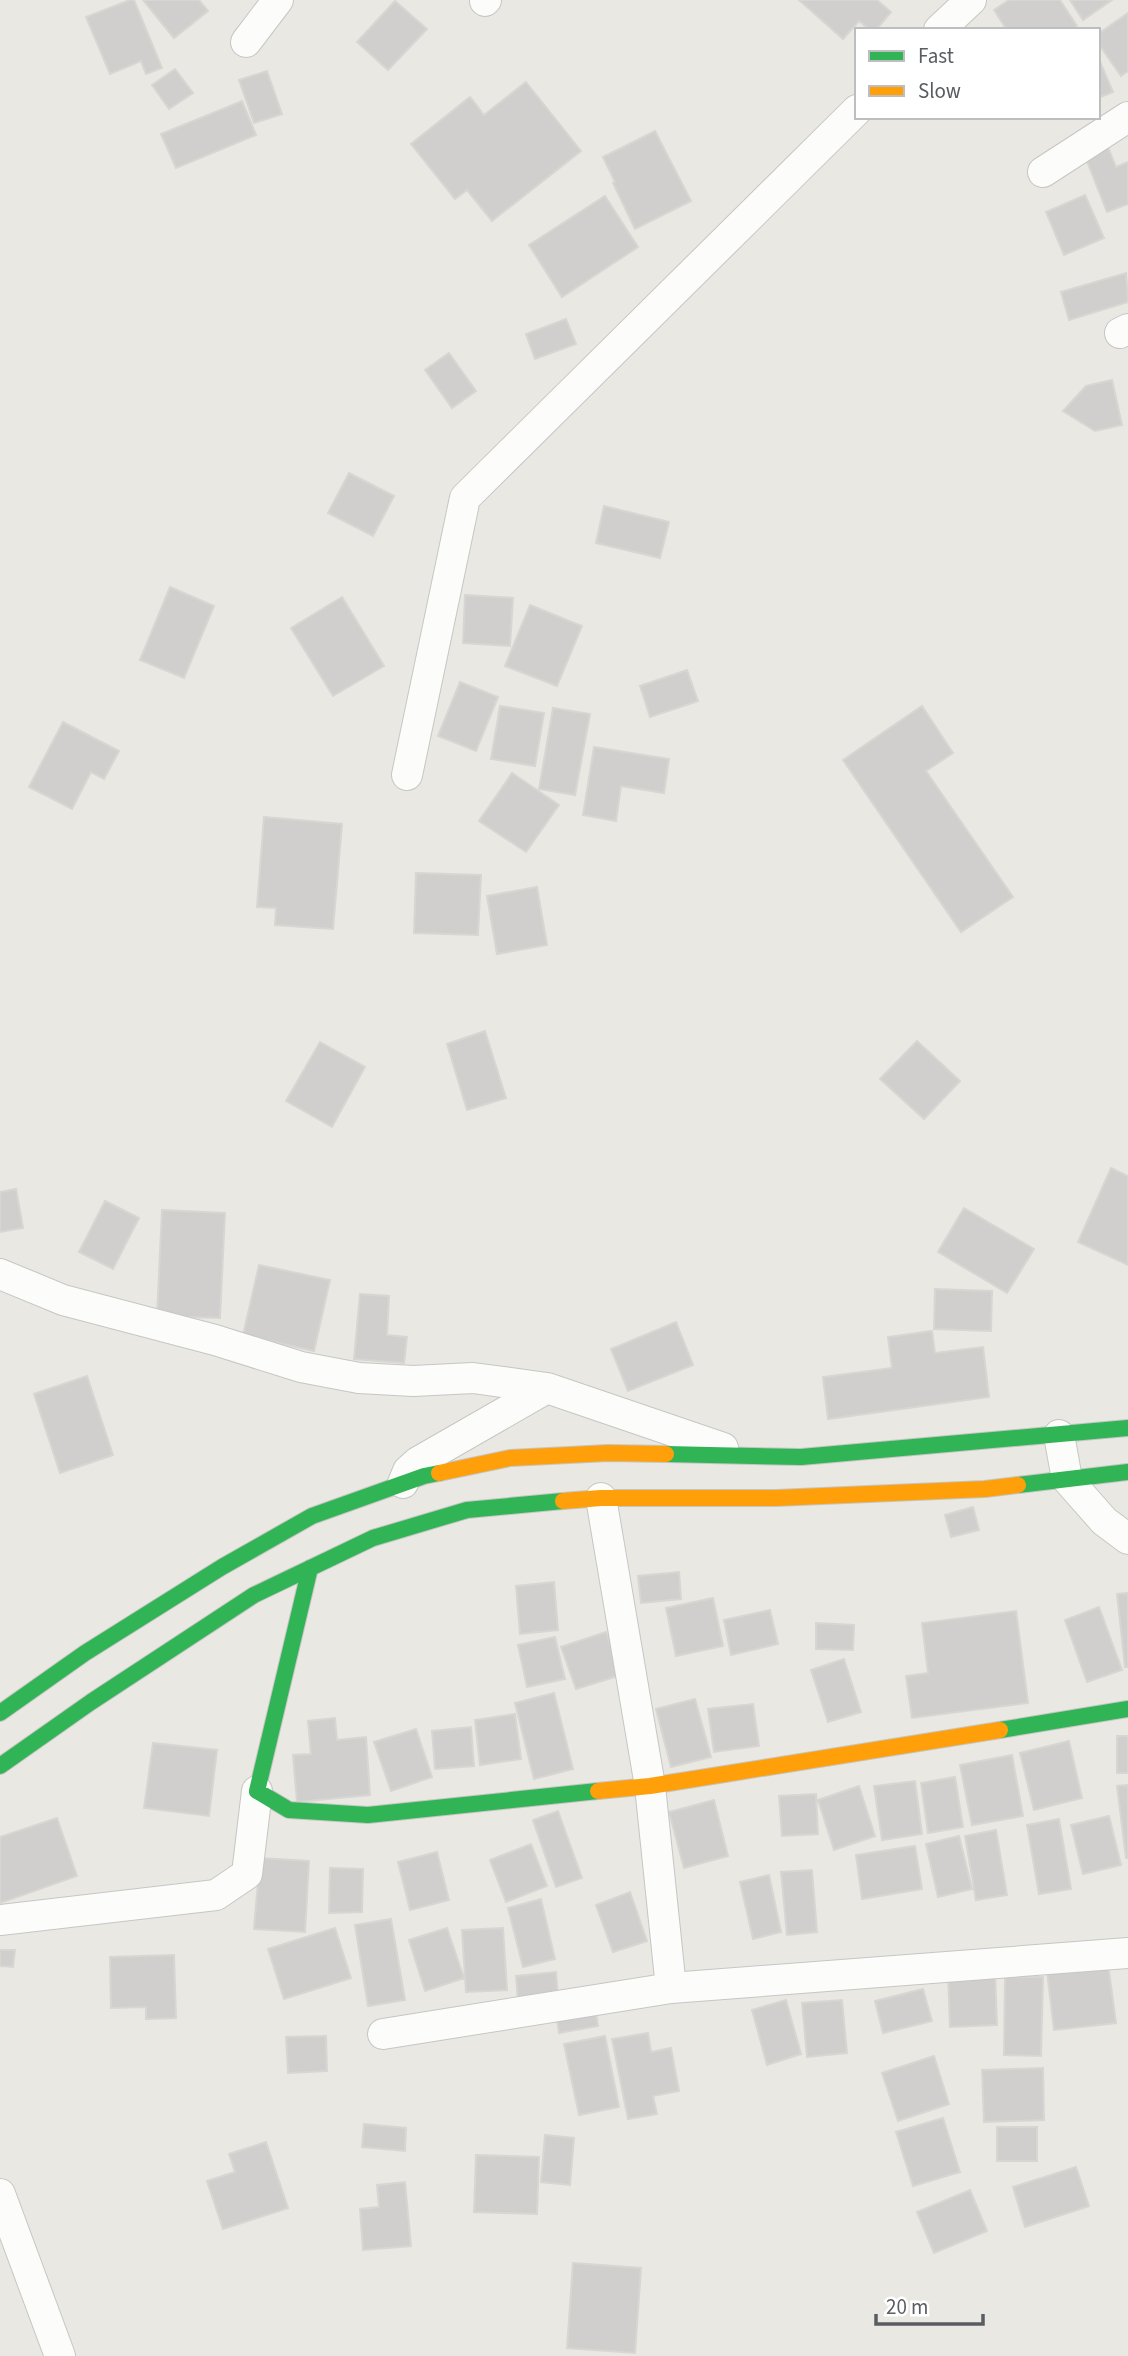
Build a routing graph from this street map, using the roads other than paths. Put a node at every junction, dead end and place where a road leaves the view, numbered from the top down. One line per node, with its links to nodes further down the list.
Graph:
1 (278, 0): 4 (street)
2 (971, 0): 3 (street)
3 (941, 28)
4 (246, 42)
5 (855, 112): 8 (street)
6 (1128, 117): 7 (street)
7 (1043, 172)
8 (407, 775)
9 (0, 1274): 10 (street)
10 (547, 1388): 13 (street); 16 (street)
11 (1128, 1428): 12 (main road)
12 (1059, 1435): 13 (main road); 15 (street)
13 (743, 1455): 16 (main road)
14 (1128, 1472): 15 (main road)
15 (1067, 1479): 17 (main road); 18 (street)
16 (403, 1483): 21 (main road)
17 (601, 1498): 19 (main road); 23 (street)
18 (1128, 1539)
19 (310, 1568): 22 (main road); 24 (main road)
20 (1128, 1709): 23 (main road)
21 (0, 1713)
22 (0, 1766)
23 (650, 1786): 24 (main road); 27 (street)
24 (257, 1791): 25 (street)
25 (0, 1920)
26 (1128, 1953): 27 (street)
27 (671, 1988): 28 (street)
28 (383, 2034)
29 (0, 2194): 30 (street)
30 (60, 2356)

